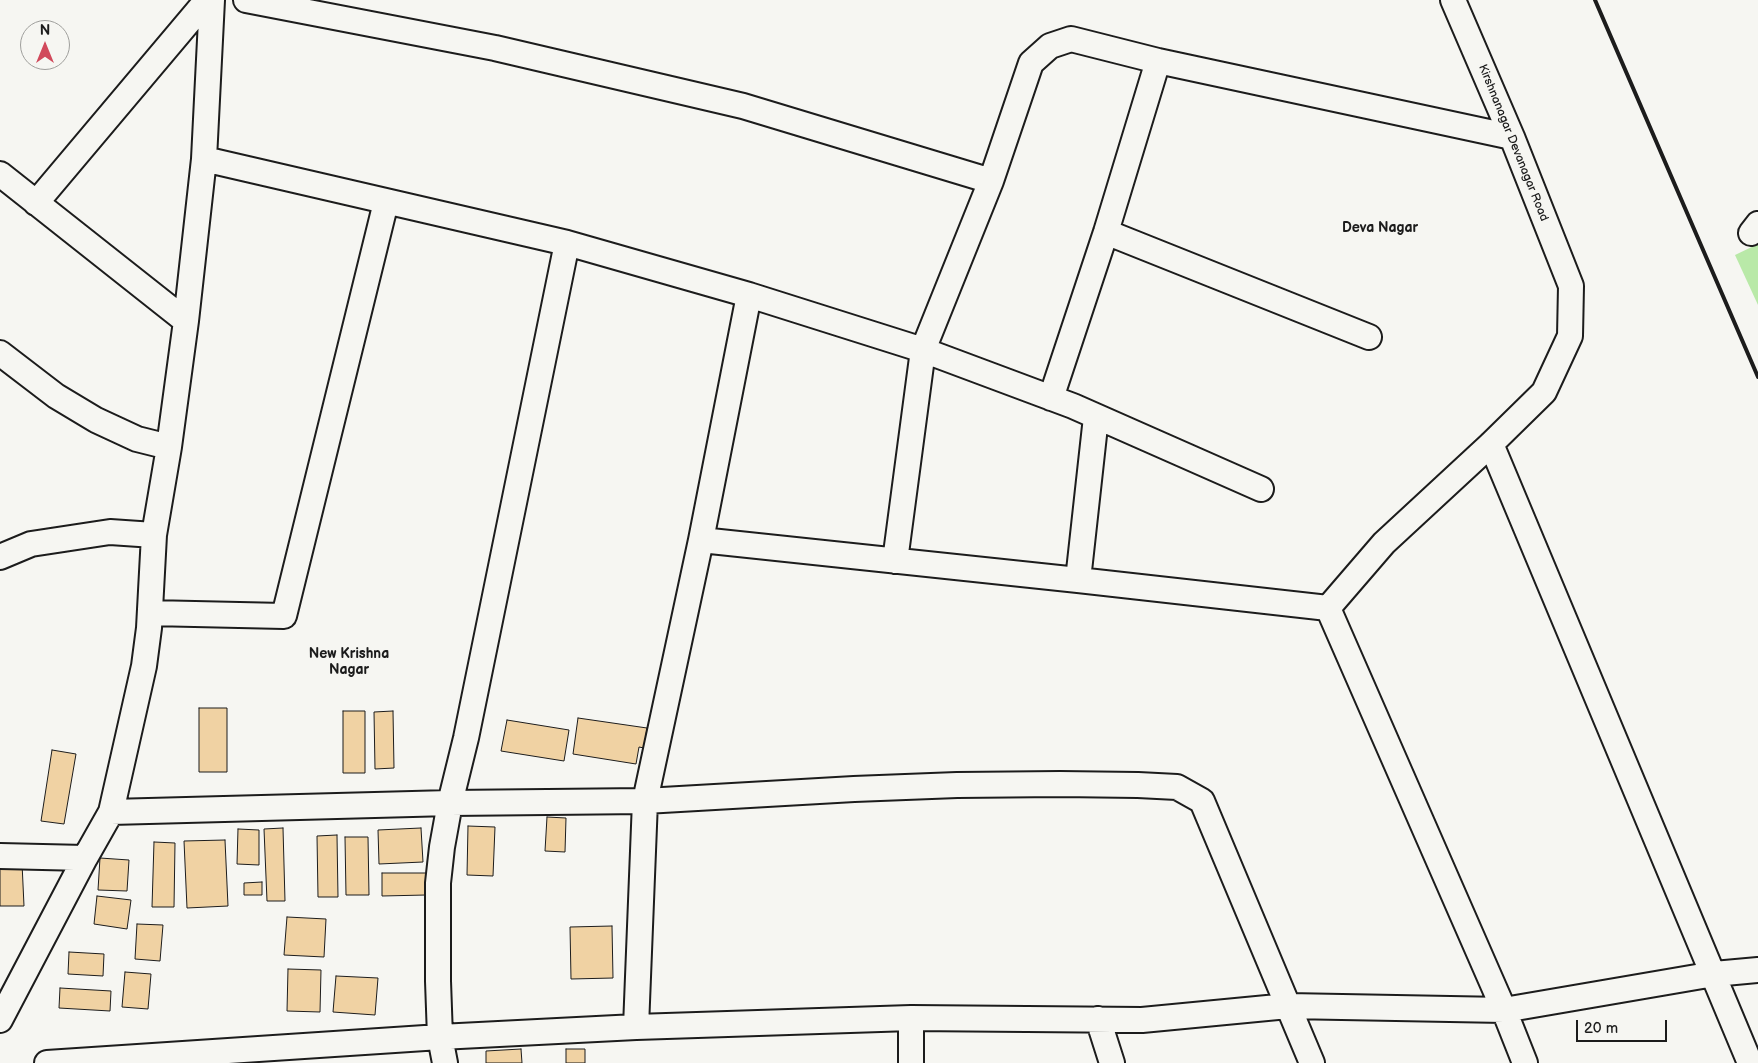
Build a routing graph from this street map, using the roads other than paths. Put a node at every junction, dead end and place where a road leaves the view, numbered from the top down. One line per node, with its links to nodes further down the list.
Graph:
1 (207, 0): 10 (street)
2 (212, 0): 7 (street)
3 (246, 0): 9 (street)
4 (1452, 0): 6 (street, Kirshnanagar Devanagar Road)
5 (1158, 61): 6 (street); 9 (street); 12 (street)
6 (1512, 136): 21 (street, Kirshnanagar Devanagar Road)
7 (204, 159): 11 (street); 15 (street)
8 (0, 174): 10 (street)
9 (991, 181): 17 (street)
10 (36, 202): 15 (street)
11 (386, 202): 13 (street); 30 (street)
12 (1106, 232): 16 (street); 19 (street)
13 (568, 243): 14 (street); 32 (street)
14 (749, 295): 17 (street); 25 (street)
15 (186, 321): 22 (street)
16 (1369, 337)
17 (923, 350): 19 (street); 27 (street)
18 (0, 353): 22 (street)
19 (1051, 398): 20 (street)
20 (1096, 417): 23 (street); 28 (street)
21 (1491, 444): 29 (street); 37 (street)
22 (169, 447): 24 (street)
23 (1261, 488)
24 (154, 535): 26 (street); 30 (street)
25 (701, 540): 27 (street); 31 (street)
26 (0, 557)
27 (895, 560): 28 (street)
28 (1078, 580): 29 (street)
29 (1328, 608): 39 (street)
30 (150, 613): 33 (street)
31 (644, 801): 32 (street); 38 (street); 43 (street)
32 (450, 803): 33 (street); 44 (street)
33 (111, 812): 35 (street)
34 (0, 856): 35 (street)
35 (85, 858): 42 (street)
36 (1758, 970): 37 (street)
37 (1714, 974): 39 (street); 51 (street)
38 (1288, 1006): 39 (street); 41 (street); 49 (street)
39 (1504, 1010): 50 (street)
40 (911, 1018): 41 (street); 43 (street); 47 (street)
41 (1098, 1019): 48 (street)
42 (0, 1020)
43 (636, 1027): 44 (street)
44 (440, 1038): 45 (street); 46 (street)
45 (47, 1063)
46 (445, 1063)
47 (911, 1063)
48 (1112, 1063)
49 (1312, 1063)
50 (1525, 1063)
51 (1750, 1063)

